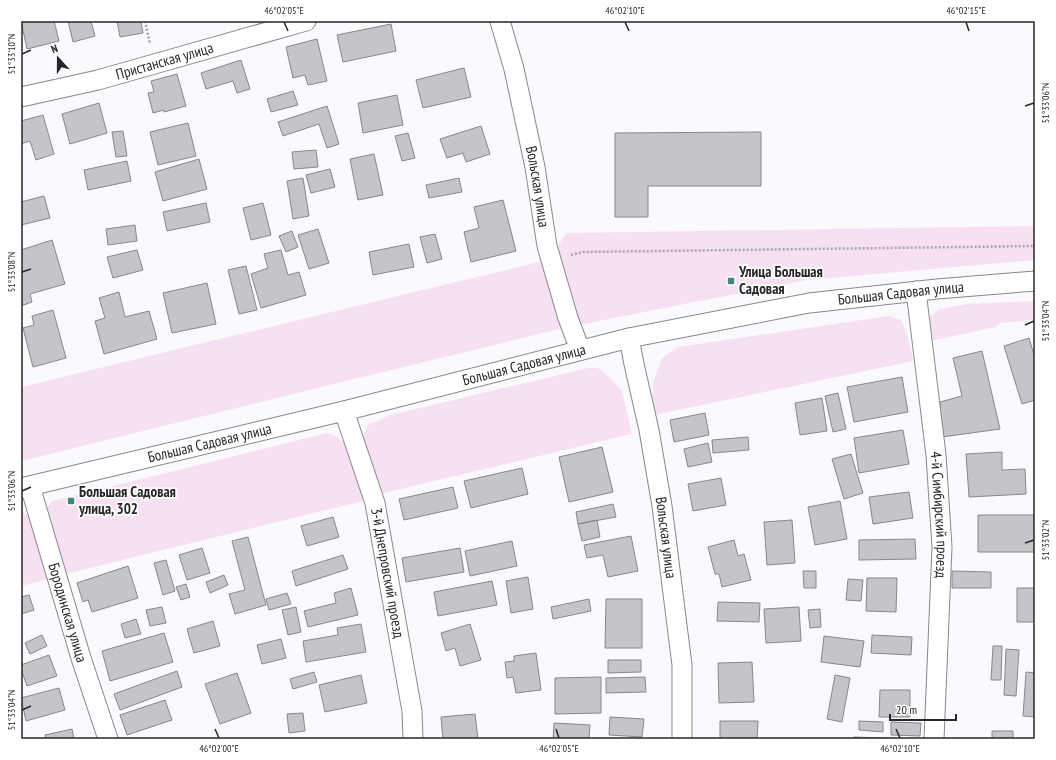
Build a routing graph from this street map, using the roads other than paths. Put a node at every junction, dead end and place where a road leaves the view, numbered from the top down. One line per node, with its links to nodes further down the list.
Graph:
1 (306, 21): 3 (street, Пристанская улица)
2 (500, 21): 7 (street, Вольская улица)
3 (21, 96)
4 (1035, 281): 5 (street, Большая Садовая улица)
5 (916, 291): 6 (street, Большая Садовая улица); 13 (street, 4-й Симбирский проезд)
6 (630, 338): 7 (street, Большая Садовая улица); 12 (street, Вольская улица)
7 (580, 350): 8 (street, Большая Садовая улица)
8 (344, 411): 9 (street, Большая Садовая улица); 11 (street, 3-й Днепровский проезд)
9 (25, 487): 10 (street, Бородинская улица)
10 (108, 739)
11 (413, 739)
12 (682, 739)
13 (934, 739)

